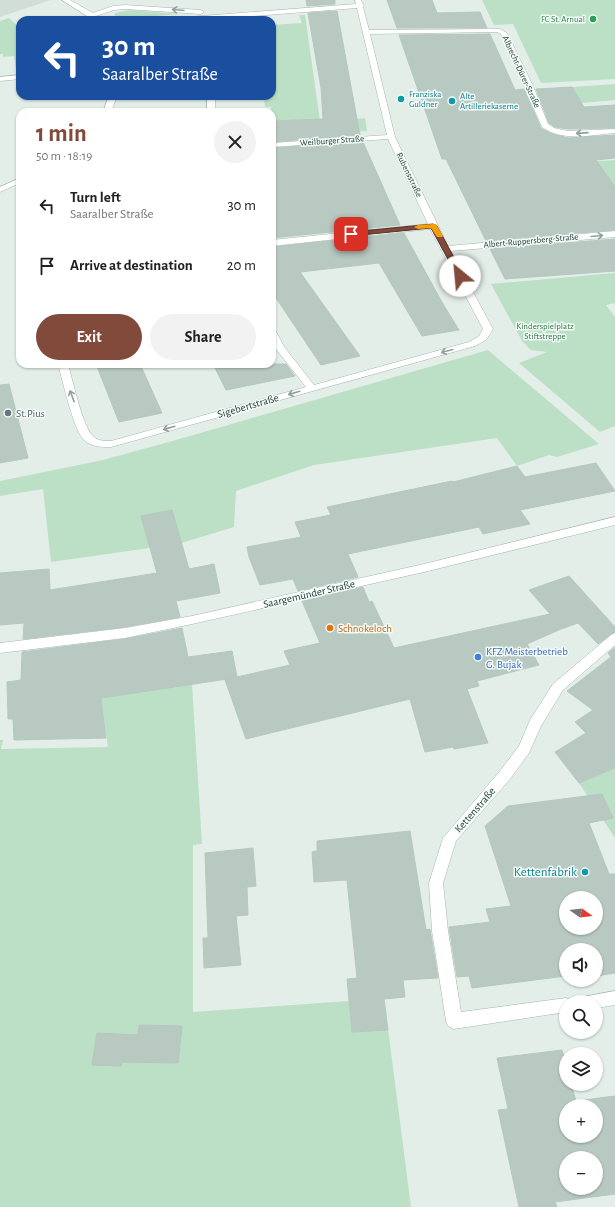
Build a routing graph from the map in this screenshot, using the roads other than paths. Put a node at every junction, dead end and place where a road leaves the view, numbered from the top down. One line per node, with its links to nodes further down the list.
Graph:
1 (65, 0): 3 (street)
2 (360, 3): 5 (street); 6 (street, Rubensstraße)
3 (92, 16)
4 (96, 16): 5 (street, one-way to 4)
5 (230, 16)
6 (367, 32): 9 (street, Albrecht-Dürer-Straße, one-way to 6); 10 (street, Rubensstraße)
7 (16, 77): 8 (street)
8 (0, 79)
9 (615, 131)
10 (391, 137): 11 (street, Weilburger Straße); 14 (street, Rubensstraße)
11 (276, 145)
12 (16, 182): 13 (street)
13 (0, 190)
14 (433, 226): 16 (street); 17 (street, Rubensstraße)
15 (615, 234): 17 (street, Albert-Ruppersberg-Straße, one-way to 15)
16 (276, 243)
17 (446, 249): 18 (street, Rubensstraße)
18 (483, 338): 21 (street, Sigebertstraße, one-way to 21)
19 (276, 340): 21 (street)
20 (64, 368): 21 (street, Sigebertstraße, one-way to 20)
21 (312, 388)
22 (615, 521): 24 (street, Saargemünder Straße)
23 (615, 638): 27 (street, Kettenstraße)
24 (0, 648)
25 (615, 998): 26 (street)
26 (603, 1000)
27 (559, 1006)

